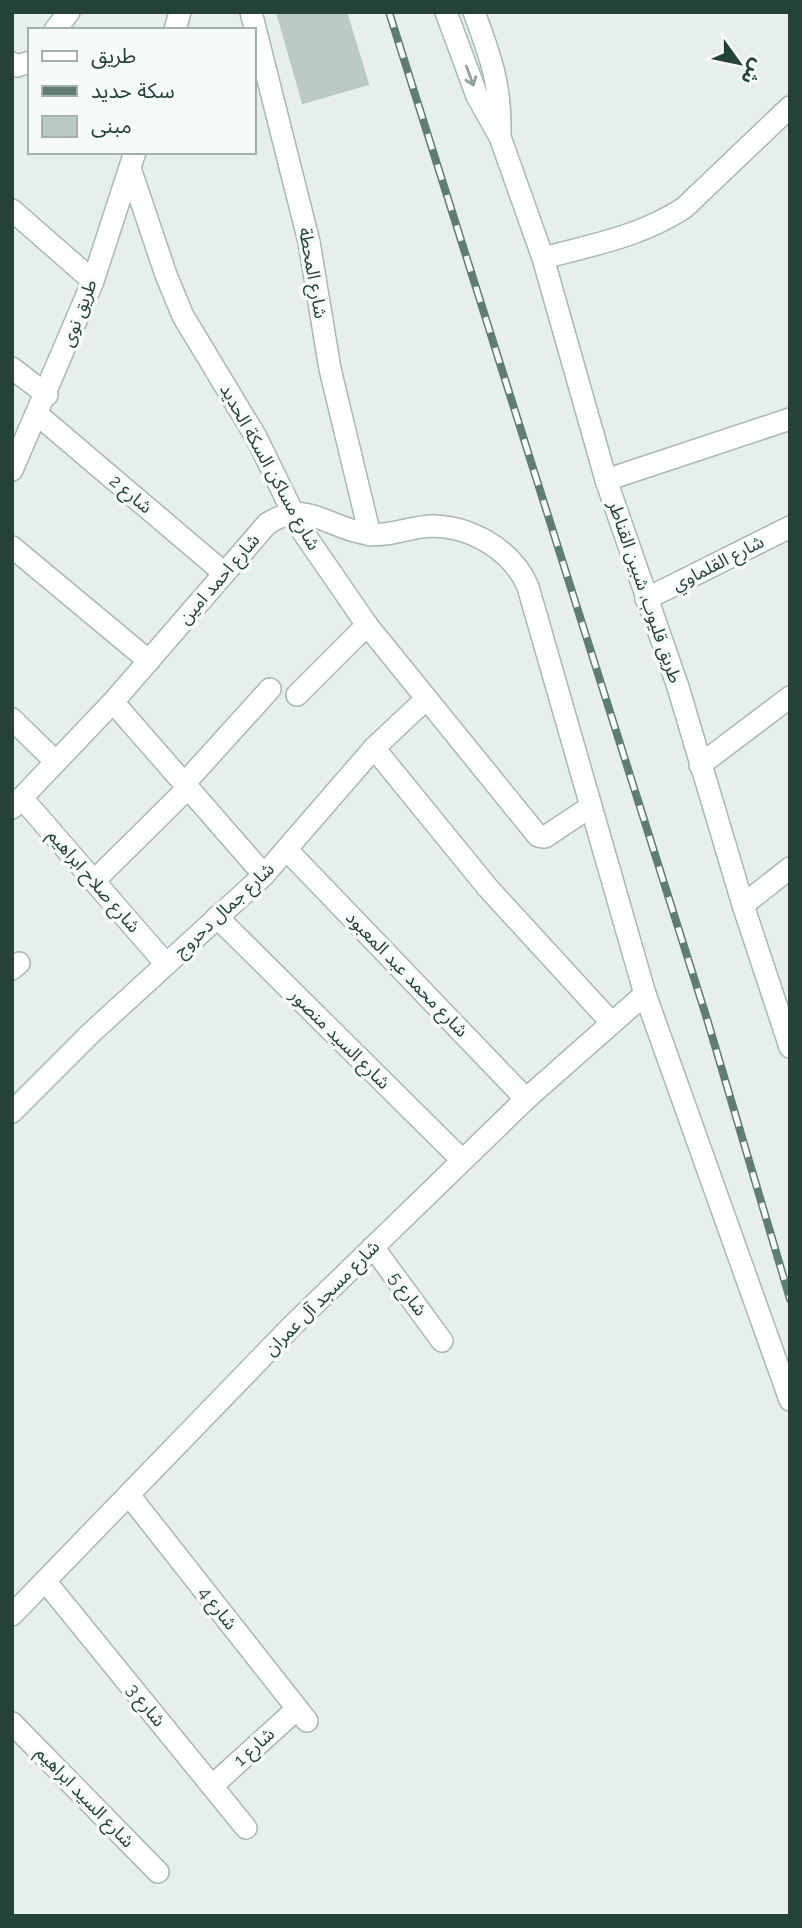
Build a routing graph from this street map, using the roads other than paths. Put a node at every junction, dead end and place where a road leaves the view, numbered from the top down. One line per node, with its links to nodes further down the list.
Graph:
1 (69, 12): 4 (street)
2 (446, 12): 9 (street, طريق قليوب, شبين القناطر, one-way to 9)
3 (474, 12): 9 (street, طريق قليوب, شبين القناطر)
4 (57, 28)
5 (256, 32): 22 (street, شارع المحطة)
6 (28, 62): 7 (street)
7 (12, 63)
8 (790, 107): 12 (street)
9 (500, 137): 12 (street, طريق قليوب, شبين القناطر)
10 (133, 160): 13 (street, طريق نوى); 20 (street, شارع مساكن السكة الحديد)
11 (12, 211): 13 (street)
12 (544, 258): 19 (street, طريق قليوب, شبين القناطر)
13 (93, 282): 15 (street, طريق نوى)
14 (12, 368): 15 (street)
15 (47, 395): 16 (street, طريق نوى)
16 (38, 415): 18 (street, طريق نوى); 24 (street, شارع 2)
17 (790, 419): 19 (street)
18 (12, 470)
19 (606, 480): 25 (street, طريق قليوب, شبين القناطر)
20 (293, 511): 22 (street); 24 (street, شارع احمد امين); 26 (street, شارع مساكن السكة الحديد)
21 (790, 527): 25 (street, شارع القلماوي)
22 (370, 535): 39 (street)
23 (12, 547): 27 (street)
24 (224, 573): 27 (street, شارع احمد امين)
25 (646, 599): 36 (street, طريق قليوب, شبين القناطر)
26 (367, 625): 29 (street); 31 (street, شارع مساكن السكة الحديد)
27 (149, 662): 32 (street, شارع احمد امين)
28 (270, 689): 37 (street)
29 (297, 695)
30 (790, 697): 36 (street)
31 (425, 700): 34 (street, شارع جمال دحروج); 39 (street, شارع مساكن السكة الحديد)
32 (113, 702): 35 (street, شارع احمد امين); 37 (street)
33 (12, 719): 35 (street)
34 (374, 748): 40 (street, شارع جمال دحروج); 49 (street)
35 (56, 762): 38 (street, شارع احمد امين)
36 (700, 765): 44 (street, طريق قليوب, شبين القناطر)
37 (186, 786): 42 (street); 43 (street)
38 (17, 803): 43 (street, شارع صلاح ابراهيم)
39 (590, 807): 47 (street)
40 (288, 850): 42 (street, شارع جمال دحروج); 51 (street, شارع محمد عبد المعبود)
41 (790, 868): 44 (street)
42 (264, 875): 45 (street, شارع جمال دحروج)
43 (94, 881): 46 (street, شارع صلاح ابراهيم)
44 (743, 905): 48 (street, طريق قليوب, شبين القناطر)
45 (217, 917): 46 (street, شارع جمال دحروج); 53 (street, شارع السيد منصور)
46 (166, 964): 52 (street, شارع جمال دحروج)
47 (645, 994): 49 (street, شارع مسجد آل عمران); 56 (street)
48 (785, 1007): 50 (street, طريق قليوب, شبين القناطر)
49 (610, 1021): 51 (street, شارع مسجد آل عمران)
50 (790, 1047)
51 (526, 1099): 53 (street, شارع مسجد آل عمران)
52 (12, 1112)
53 (462, 1160): 54 (street, شارع مسجد آل عمران)
54 (373, 1247): 55 (street, شارع 5); 57 (street, شارع مسجد آل عمران)
55 (442, 1340)
56 (790, 1400)
57 (129, 1495): 58 (street, شارع مسجد آل عمران); 60 (street, شارع 4)
58 (46, 1582): 59 (street, شارع مسجد آل عمران); 62 (street, شارع 3)
59 (12, 1615)
60 (302, 1715): 62 (street, شارع 1)
61 (12, 1723): 64 (street, شارع السيد ابراهيم)
62 (212, 1786): 63 (street, شارع 3)
63 (246, 1828)
64 (158, 1871)

